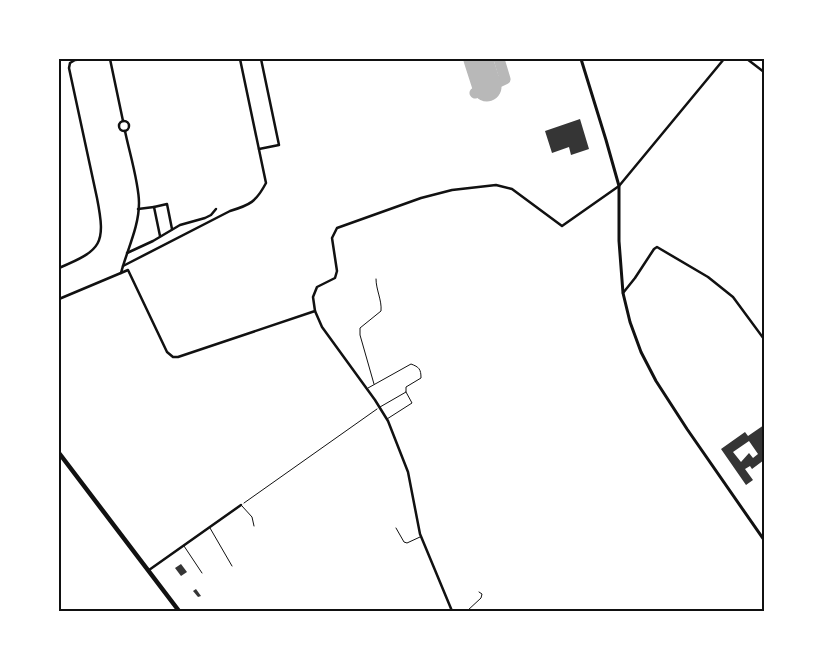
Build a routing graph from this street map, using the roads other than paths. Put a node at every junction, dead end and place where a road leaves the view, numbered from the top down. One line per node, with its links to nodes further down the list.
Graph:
1 (84, 59): 20 (street)
2 (110, 59): 9 (street)
3 (240, 59): 11 (street)
4 (261, 59): 11 (street)
5 (581, 59): 12 (street)
6 (724, 59): 12 (street)
7 (750, 60): 8 (street)
8 (764, 72)
9 (123, 121): 10 (street); 10 (street)
10 (125, 131): 14 (street)
11 (259, 149): 19 (street)
12 (619, 186): 23 (street); 25 (street)
13 (154, 207): 14 (street); 16 (street); 17 (street)
14 (138, 209): 18 (street)
15 (216, 209): 16 (street)
16 (172, 229): 17 (street)
17 (160, 236): 18 (street)
18 (127, 253): 19 (street)
19 (123, 266): 21 (street)
20 (59, 268)
21 (121, 273): 24 (street); 25 (street)
22 (376, 279): 27 (lane)
23 (623, 293): 26 (street); 38 (street)
24 (59, 299)
25 (315, 311): 28 (street)
26 (764, 339)
27 (374, 385): 28 (lane); 29 (lane)
28 (367, 389): 30 (street)
29 (406, 392): 30 (lane); 31 (lane)
30 (380, 408): 31 (street)
31 (387, 420): 37 (street)
32 (59, 453): 41 (main road)
33 (241, 505): 34 (lane); 35 (street)
34 (254, 526)
35 (210, 527): 39 (street); 40 (lane)
36 (396, 528): 37 (lane)
37 (421, 537): 45 (street)
38 (764, 540)
39 (184, 546): 41 (street); 42 (lane)
40 (232, 566)
41 (148, 571): 44 (main road)
42 (202, 573)
43 (479, 592): 46 (lane)
44 (179, 611)
45 (452, 611)
46 (467, 611)

